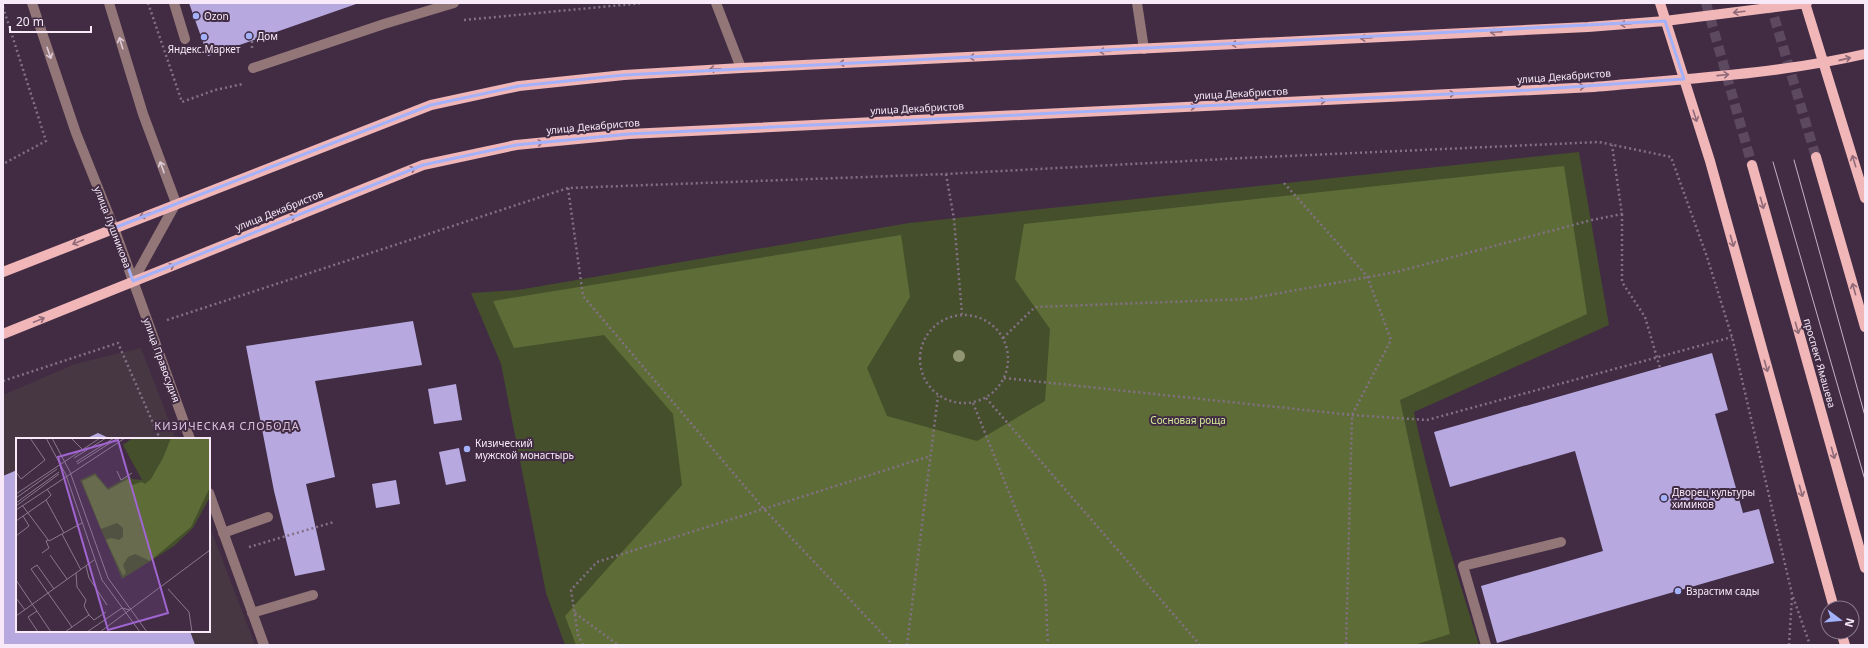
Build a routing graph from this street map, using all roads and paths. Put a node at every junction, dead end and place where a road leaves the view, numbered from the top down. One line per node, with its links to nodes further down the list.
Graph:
1 (32, 3): 32 (street, улица Лушникова, one-way to 32)
2 (109, 3): 30 (street, one-way to 2)
3 (148, 3): 21 (path)
4 (174, 3): 14 (street)
5 (454, 3): 18 (street)
6 (642, 3): 12 (path)
7 (716, 3): 19 (street)
8 (1137, 3): 15 (street)
9 (1660, 3): 13 (main road)
10 (1806, 3): 13 (main road, one-way to 13); 17 (main road)
11 (3, 7): 24 (path)
12 (457, 20)
13 (1665, 21): 15 (main road, one-way to 15); 20 (main road)
14 (185, 39)
15 (1144, 49): 19 (main road, one-way to 19)
16 (1865, 54): 17 (main road, улица Декабристов, one-way to 16)
17 (1824, 63): 20 (main road, улица Декабристов, one-way to 17); 29 (main road, one-way to 17)
18 (252, 68)
19 (742, 68): 30 (main road, one-way to 30)
20 (1684, 79): 35 (main road, улица Декабристов, one-way to 20); 63 (main road, one-way to 63)
21 (250, 82)
22 (1612, 145): 26 (path); 31 (path); 40 (path)
23 (1816, 157): 38 (main road, one-way to 23)
24 (3, 164)
25 (1752, 165): 60 (main road, проспект Ямашева, one-way to 60)
26 (946, 174): 28 (path); 36 (path)
27 (1284, 183): 34 (path)
28 (568, 188): 37 (path); 54 (path)
29 (1865, 198)
30 (176, 203): 32 (main road, one-way to 32); 35 (street, улица Лушникова)
31 (1622, 214): 34 (path); 42 (path)
32 (114, 228): 33 (main road, one-way to 33); 35 (street, улица Лушникова)
33 (3, 272)
34 (1367, 276): 41 (path); 49 (path)
35 (133, 281): 39 (main road, улица Декабристов, one-way to 35); 51 (street, улица Правосудия)
36 (962, 314): 41 (path); 46 (path)
37 (160, 322)
38 (1865, 327)
39 (3, 334)
40 (1732, 337): 42 (path); 61 (path)
41 (1003, 338): 44 (path)
42 (1657, 357): 43 (path); 49 (path)
43 (1660, 368)
44 (1004, 378): 47 (path); 49 (path)
45 (3, 381): 50 (path)
46 (938, 396): 48 (path); 52 (path)
47 (986, 398): 48 (path); 72 (path)
48 (973, 403): 71 (path)
49 (1352, 415): 73 (path)
50 (160, 438)
51 (190, 438)
52 (930, 456): 54 (path); 70 (path)
53 (210, 496): 57 (street)
54 (763, 508): 64 (path); 69 (path)
55 (268, 517): 57 (street)
56 (334, 522): 59 (path)
57 (223, 533): 65 (street)
58 (1561, 542): 74 (street)
59 (249, 547)
60 (1865, 568)
61 (1792, 594): 75 (path); 76 (path)
62 (313, 595): 65 (street)
63 (1832, 600)
64 (574, 613): 67 (path); 68 (path)
65 (252, 614): 66 (street)
66 (264, 645)
67 (583, 645)
68 (618, 645)
69 (894, 645)
70 (907, 645)
71 (1048, 645)
72 (1200, 645)
73 (1346, 645)
74 (1486, 645)
75 (1789, 645)
76 (1810, 645)

